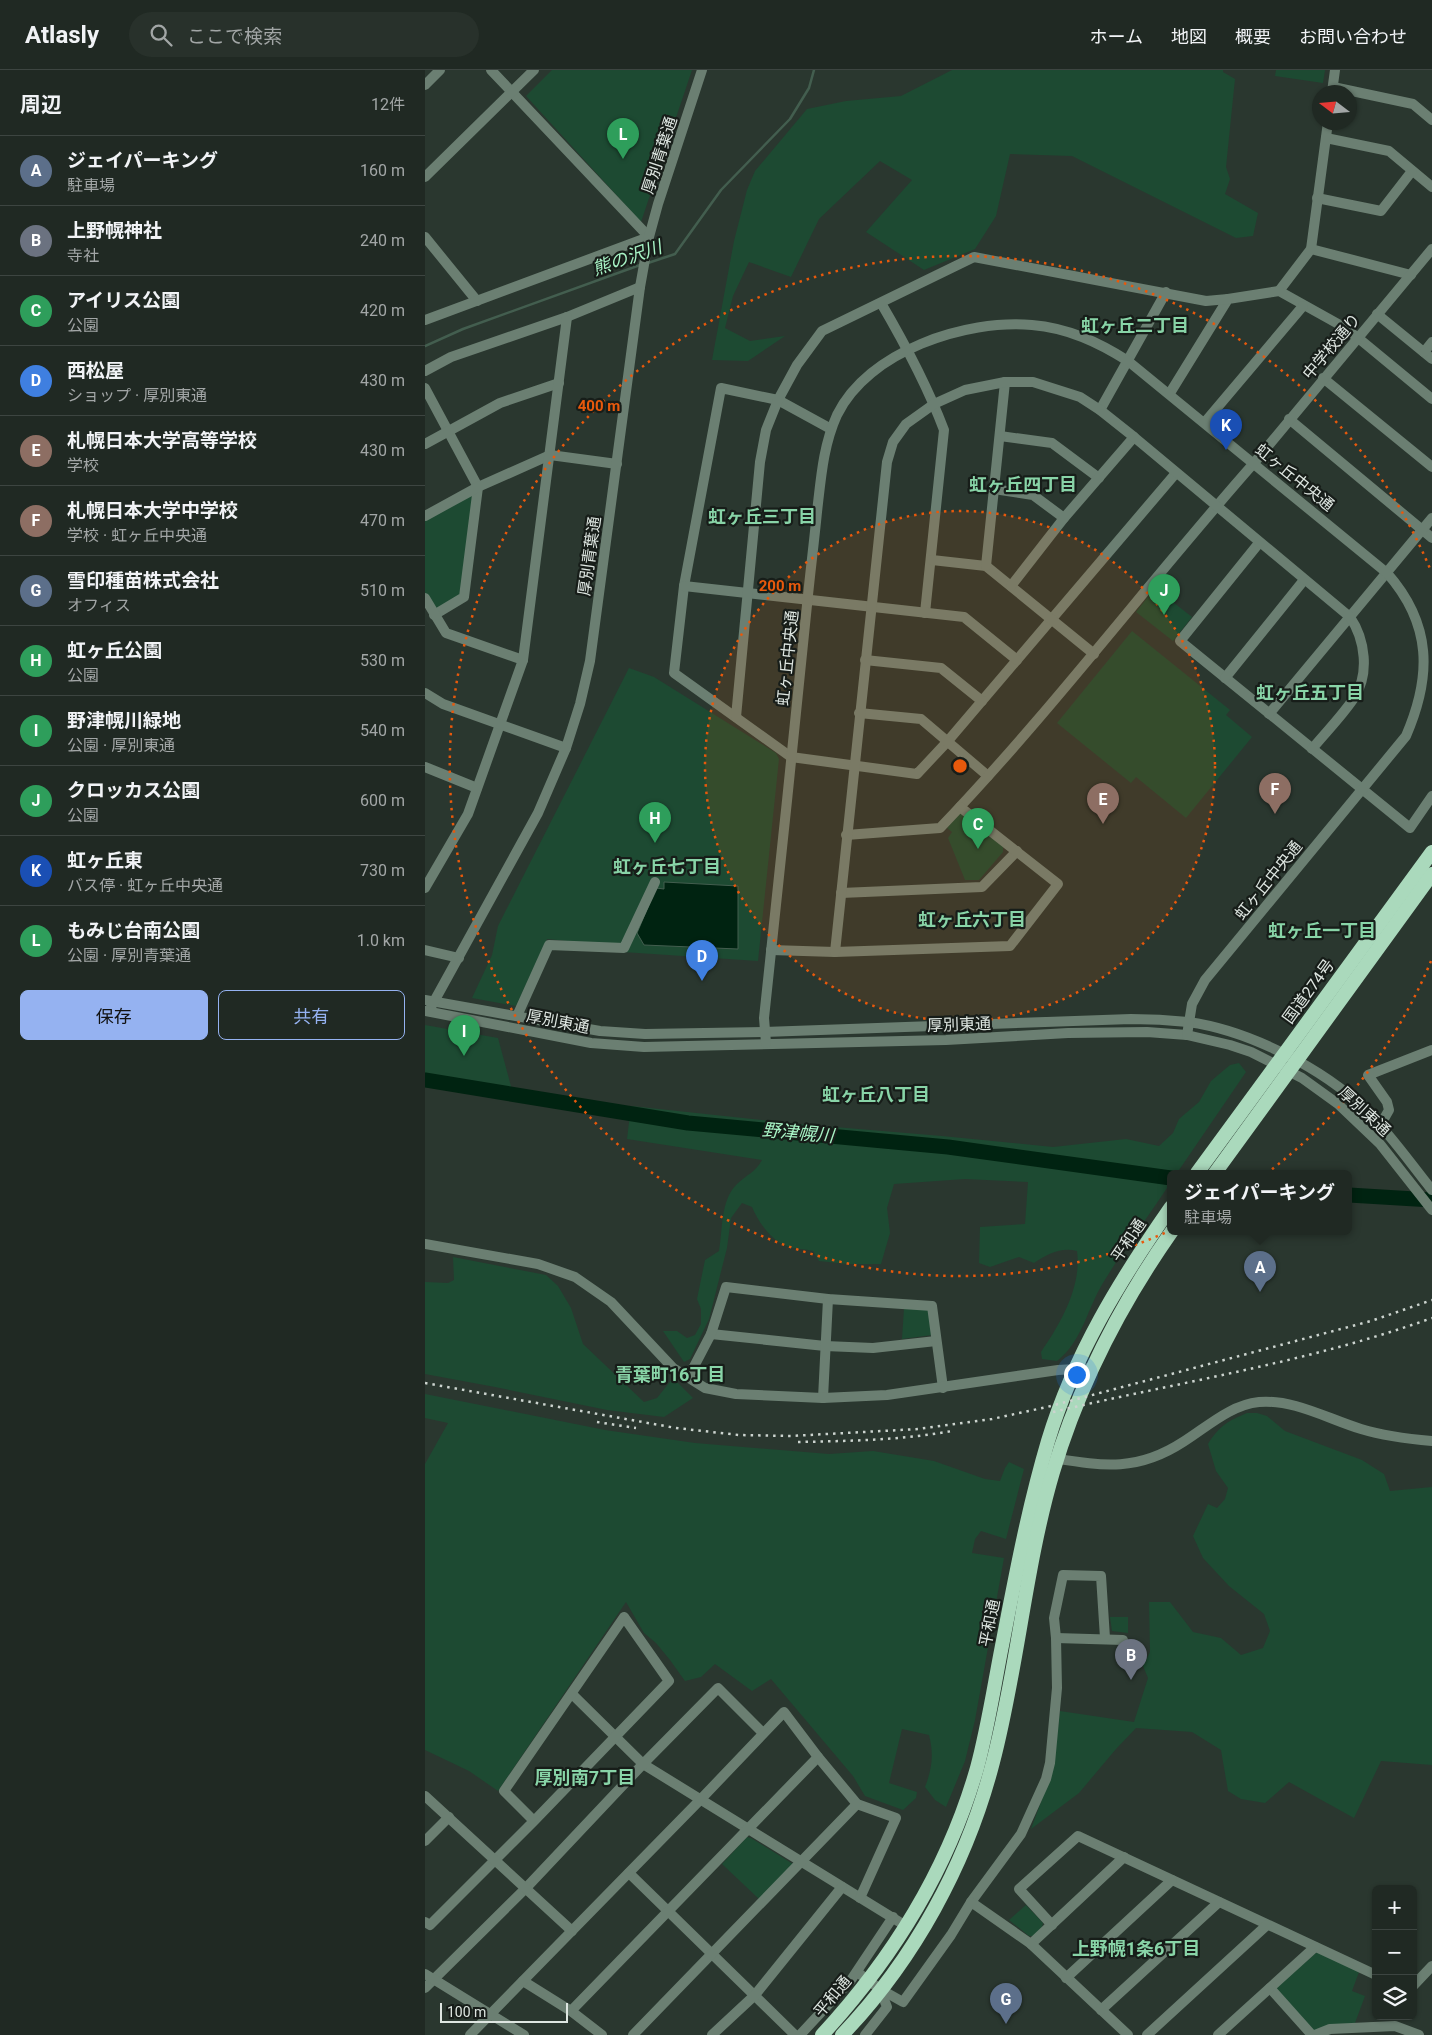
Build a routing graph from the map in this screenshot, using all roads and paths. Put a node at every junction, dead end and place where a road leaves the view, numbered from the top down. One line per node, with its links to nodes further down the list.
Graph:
1 (440, 70): 6 (street)
2 (491, 70): 8 (street)
3 (534, 70): 8 (street)
4 (702, 70): 18 (street, 厚別青葉通)
5 (1335, 70): 7 (street)
6 (425, 85)
7 (1334, 85)
8 (511, 92): 14 (street); 18 (street)
9 (1357, 94): 10 (street)
10 (1432, 120)
11 (1327, 130): 12 (street)
12 (1326, 138): 13 (street); 16 (street)
13 (1412, 171): 15 (street); 16 (street)
14 (425, 177)
15 (1432, 187)
16 (1317, 198): 19 (street)
17 (425, 237): 26 (street)
18 (648, 242): 22 (street, 厚別青葉通); 26 (street)
19 (1311, 249): 21 (street); 23 (street)
20 (1432, 249): 21 (street, 中学校通り)
21 (1411, 275): 29 (street, 中学校通り)
22 (640, 287): 30 (street); 57 (street, 厚別青葉通)
23 (1279, 291): 25 (street); 28 (street)
24 (1166, 292): 25 (street); 27 (street); 37 (street)
25 (1228, 299): 43 (street)
26 (477, 301): 31 (street)
27 (881, 303): 34 (street); 45 (street)
28 (1303, 306): 32 (street); 49 (street)
29 (1377, 314): 32 (street, 中学校通り); 35 (street)
30 (567, 317): 38 (street); 41 (street)
31 (425, 320)
32 (1357, 337): 39 (street, 中学校通り); 44 (street)
33 (1432, 342): 35 (street)
34 (909, 350): 37 (street, 虹ヶ丘中央通); 46 (street); 50 (street, 虹ヶ丘中央通)
35 (1423, 352): 36 (street)
36 (1432, 359)
37 (1128, 361): 43 (street, 虹ヶ丘中央通); 47 (street)
38 (425, 371)
39 (1323, 378): 48 (street, 中学校通り); 58 (street)
40 (1005, 382): 46 (street); 47 (street); 52 (street)
41 (559, 383): 51 (street); 55 (street)
42 (425, 388): 51 (street)
43 (1170, 393): 49 (street, 虹ヶ丘中央通)
44 (1432, 399)
45 (778, 400): 50 (street); 74 (street); 76 (street)
46 (934, 404): 70 (street); 79 (street)
47 (1100, 410): 53 (street)
48 (1289, 419): 56 (street, 中学校通り); 67 (street)
49 (1205, 422): 56 (street, 虹ヶ丘中央通)
50 (831, 430): 78 (street, 虹ヶ丘中央通)
51 (448, 431): 54 (street); 61 (street)
52 (1000, 436): 60 (street); 62 (street)
53 (1134, 437): 59 (street); 60 (street)
54 (425, 444)
55 (550, 455): 57 (street); 61 (street); 85 (street)
56 (1254, 463): 63 (street, 中学校通り); 72 (street, 虹ヶ丘中央通)
57 (617, 464): 96 (street, 厚別青葉通)
58 (1432, 467)
59 (1176, 473): 63 (street); 83 (street)
60 (1099, 478): 65 (street)
61 (478, 487): 64 (street); 81 (street)
62 (993, 489): 65 (street); 71 (street)
63 (1216, 507): 69 (street); 84 (street, 中学校通り)
64 (425, 516)
65 (1065, 518): 75 (street)
66 (1432, 518): 67 (street)
67 (1423, 529): 68 (street); 72 (street)
68 (1432, 538)
69 (1259, 543): 73 (street); 88 (street)
70 (932, 560): 71 (street); 80 (street)
71 (986, 566): 75 (street)
72 (1387, 573): 82 (street); 103 (street, 虹ヶ丘中央通)
73 (1304, 580): 82 (street); 88 (street)
74 (684, 586): 76 (street); 93 (street)
75 (1011, 586): 83 (street)
76 (749, 594): 78 (street); 93 (street)
77 (425, 598): 81 (street)
78 (808, 600): 79 (street); 98 (street, 虹ヶ丘中央通)
79 (871, 607): 80 (street); 86 (street)
80 (925, 613): 87 (street)
81 (434, 615): 85 (street)
82 (1350, 618): 92 (street); 97 (street)
83 (1051, 620): 84 (street); 87 (street)
84 (1094, 654): 101 (street, 中学校通り)
85 (523, 660): 94 (street)
86 (865, 660): 90 (street); 91 (street)
87 (1017, 660): 90 (street)
88 (1225, 678): 92 (street)
89 (425, 693): 94 (street)
90 (982, 701): 95 (street)
91 (859, 713): 95 (street); 99 (street)
92 (1269, 714): 97 (street)
93 (736, 717): 98 (street)
94 (500, 725): 96 (street); 102 (street)
95 (947, 742): 99 (street); 101 (street)
96 (566, 748): 116 (street, 厚別青葉通)
97 (1312, 749): 103 (street)
98 (791, 757): 99 (street); 114 (street, 虹ヶ丘中央通)
99 (854, 766): 106 (street)
100 (425, 767): 102 (street)
101 (988, 776): 105 (street, 中学校通り)
102 (477, 788): 111 (street)
103 (1362, 789): 104 (street); 121 (street, 虹ヶ丘中央通)
104 (1432, 796)
105 (960, 807): 106 (street, 中学校通り); 107 (street)
106 (846, 835): 112 (street)
107 (1017, 851): 112 (street); 115 (street)
108 (1432, 852): 127 (highway, 国道274号)
109 (1432, 874): 128 (highway, 国道274号)
110 (655, 882): 119 (street)
111 (425, 888)
112 (841, 893): 115 (street)
113 (425, 950): 116 (street)
114 (771, 950): 115 (street); 122 (street, 虹ヶ丘中央通)
115 (835, 952)
116 (459, 958): 117 (street, 厚別青葉通)
117 (429, 1001): 118 (street, 厚別青葉通); 119 (street, 厚別東通)
118 (426, 1014): 125 (street, 厚別東通)
119 (517, 1016): 122 (street, 厚別東通)
120 (1068, 1021): 121 (street, 厚別東通); 122 (street, 厚別東通); 123 (street)
121 (1188, 1022): 124 (street, 虹ヶ丘中央通); 127 (street, 厚別東通)
122 (764, 1032): 125 (street, 虹ヶ丘中央通)
123 (1068, 1033): 124 (street, 厚別東通); 125 (street, 厚別東通)
124 (1187, 1035): 127 (street, 厚別東通)
125 (765, 1043)
126 (1432, 1050): 129 (street)
127 (1280, 1059): 128 (street, 厚別東通); 130 (highway)
128 (1293, 1066): 129 (street, 厚別東通); 131 (highway); 133 (street, 厚別東通)
129 (1378, 1122): 132 (street, 厚別東通)
130 (1199, 1170)
131 (1217, 1170)
132 (1432, 1190)
133 (1432, 1210)
134 (1167, 1213): 142 (highway, 平和通)
135 (1169, 1235): 141 (highway, 平和通)
136 (425, 1244): 143 (street)
137 (828, 1298): 138 (street); 139 (street); 140 (street)
138 (711, 1334): 140 (street); 143 (street)
139 (936, 1341): 140 (street); 144 (street)
140 (825, 1346): 145 (street)
141 (1091, 1368): 142 (street); 147 (highway, 平和通)
142 (1075, 1369): 144 (street); 147 (highway, 平和通)
143 (688, 1378): 145 (street)
144 (943, 1388): 145 (street)
145 (823, 1398)
146 (1432, 1440): 147 (street)
147 (1050, 1458): 178 (highway, 平和通); 193 (highway, 平和通)
148 (1056, 1638): 149 (street); 149 (street); 171 (street)
149 (1105, 1638): 150 (street)
150 (1123, 1640)
151 (572, 1694): 153 (street); 153 (street); 160 (street)
152 (763, 1733): 154 (street); 155 (street); 157 (street)
153 (615, 1737): 155 (street); 160 (street)
154 (818, 1758): 158 (street); 161 (street)
155 (643, 1764): 157 (street); 169 (street)
156 (425, 1796): 159 (street)
157 (701, 1800): 161 (street); 166 (street)
158 (857, 1804): 165 (street); 170 (street)
159 (449, 1817): 162 (street); 164 (street)
160 (534, 1821): 164 (street)
161 (748, 1829): 165 (street); 173 (street)
162 (425, 1841)
163 (1124, 1857): 167 (street); 177 (street); 177 (street)
164 (495, 1860): 169 (street); 175 (street)
165 (801, 1862): 168 (street); 182 (street)
166 (629, 1873): 173 (street); 179 (street)
167 (1172, 1880): 172 (street); 187 (street)
168 (842, 1887): 170 (street); 194 (street)
169 (526, 1888): 179 (street); 186 (street)
170 (860, 1898): 174 (street)
171 (971, 1902): 180 (street); 193 (street)
172 (1219, 1902): 176 (street); 195 (street)
173 (669, 1910): 182 (street); 196 (street)
174 (893, 1918): 178 (street); 184 (street)
175 (425, 1922)
176 (1267, 1924): 181 (street); 209 (street)
177 (1052, 1925): 180 (street)
178 (907, 1926): 188 (highway, 平和通)
179 (572, 1931): 189 (street)
180 (1031, 1944): 187 (street)
181 (1315, 1947): 185 (street); 192 (street)
182 (713, 1954): 194 (street); 201 (street)
183 (1432, 1966): 190 (street)
184 (857, 1972): 188 (street); 204 (street)
185 (1372, 1973)
186 (429, 1977): 191 (street); 197 (street)
187 (1066, 1978): 195 (street)
188 (869, 1980): 193 (street); 205 (highway, 平和通)
189 (523, 1981): 196 (street); 197 (street)
190 (1417, 1982)
191 (425, 1988)
192 (1270, 1988): 210 (street); 211 (street)
193 (880, 1989): 206 (highway, 平和通); 207 (street)
194 (755, 1995): 202 (street); 203 (street)
195 (1101, 2010): 208 (street)
196 (571, 2011): 200 (street)
197 (491, 2014): 198 (street); 199 (street)
198 (470, 2035)
199 (524, 2035)
200 (603, 2035)
201 (633, 2035)
202 (712, 2035)
203 (795, 2035)
204 (800, 2035)
205 (822, 2035)
206 (842, 2035)
207 (865, 2035)
208 (1128, 2035)
209 (1147, 2035)
210 (1218, 2035)
211 (1314, 2035): 212 (street)
212 (1419, 2035)

